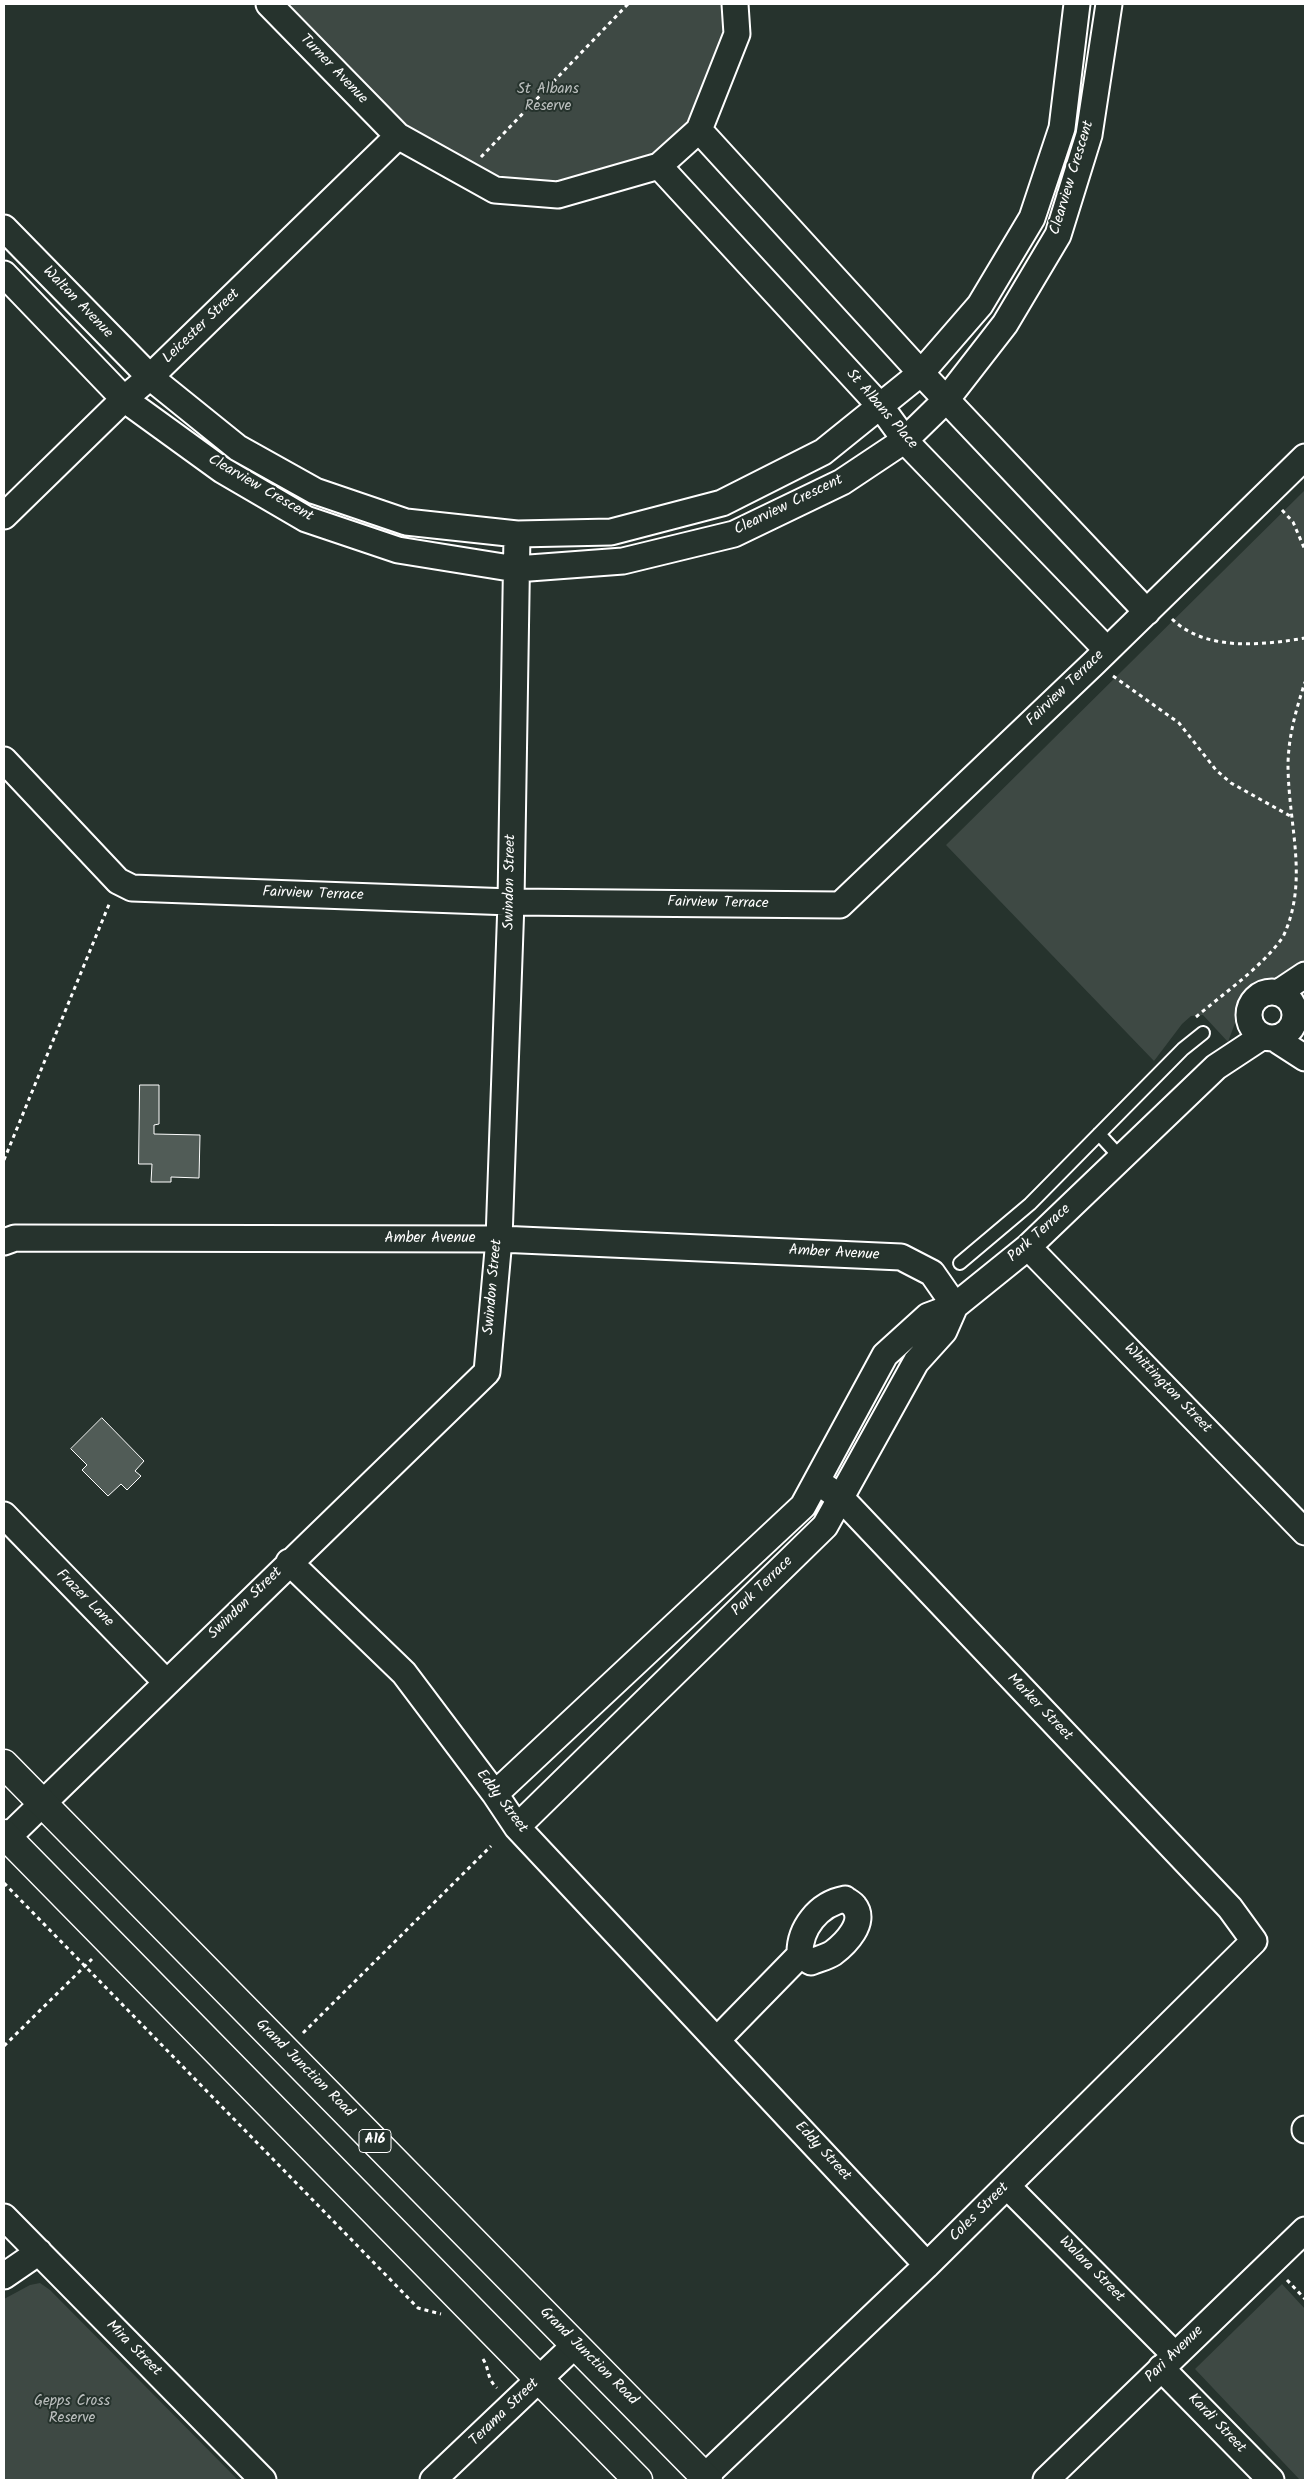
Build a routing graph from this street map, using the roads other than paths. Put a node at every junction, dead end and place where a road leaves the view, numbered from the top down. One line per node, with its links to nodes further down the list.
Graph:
1 (269, 4): 6 (street, Turner Avenue)
2 (735, 4): 5 (street)
3 (1077, 4): 10 (street, Clearview Crescent)
4 (1108, 4): 13 (street, Clearview Crescent)
5 (699, 130): 7 (street); 10 (street)
6 (398, 136): 7 (street, Turner Avenue); 11 (street, Leicester Street)
7 (658, 166): 14 (street, St Albans Place)
8 (4, 228): 11 (street, Walton Avenue)
9 (4, 274): 12 (street)
10 (921, 373): 13 (street); 14 (street, Clearview Crescent)
11 (150, 377): 12 (street, Leicester Street); 18 (street, Clearview Crescent)
12 (124, 399): 17 (street, Leicester Street); 19 (street, Clearview Crescent)
13 (946, 400): 15 (street, Clearview Crescent); 20 (street)
14 (881, 407): 15 (street, St Albans Place); 18 (street, Clearview Crescent)
15 (905, 440): 19 (street, Clearview Crescent); 21 (street, St Albans Place)
16 (1305, 457): 20 (street, Fairview Terrace)
17 (4, 516)
18 (517, 534): 19 (street, Swindon Street)
19 (516, 569): 23 (street, Swindon Street)
20 (1151, 607): 21 (street, Fairview Terrace)
21 (1101, 657): 23 (street, Fairview Terrace)
22 (4, 760): 23 (street, Fairview Terrace)
23 (511, 902): 31 (street, Swindon Street)
24 (1305, 974): 25 (street)
25 (1295, 1008): 26 (street, Park Terrace); 26 (street)
26 (1262, 1032): 28 (street); 30 (street, Park Terrace)
27 (1203, 1033): 29 (lane, Park Terrace)
28 (1305, 1058)
29 (1099, 1134): 30 (lane); 34 (lane, Park Terrace)
30 (1121, 1158): 33 (street, Park Terrace)
31 (499, 1239): 32 (street, Amber Avenue); 35 (street, Amber Avenue); 40 (street, Swindon Street)
32 (4, 1242)
33 (1028, 1247): 35 (street, Park Terrace); 39 (street, Whittington Street)
34 (960, 1264)
35 (955, 1306): 36 (street, Park Terrace); 37 (street, Park Terrace)
36 (817, 1481): 37 (street, Marker Street); 43 (street, Park Terrace)
37 (842, 1499): 45 (street, Park Terrace); 47 (street, Marker Street)
38 (4, 1516): 41 (street, Frazer Lane)
39 (1305, 1532)
40 (289, 1562): 41 (street, Swindon Street); 43 (street, Eddy Street)
41 (166, 1682): 44 (street, Swindon Street)
42 (4, 1764): 44 (highway, Grand Junction Road / A16)
43 (495, 1794): 45 (street, Eddy Street)
44 (42, 1803): 46 (street, Swindon Street); 56 (highway, Grand Junction Road / A16)
45 (517, 1827): 49 (street, Eddy Street)
46 (5, 1836): 58 (highway)
47 (1254, 1941): 50 (street, Coles Street)
48 (800, 1955): 49 (street)
49 (717, 2040): 54 (street, Eddy Street)
50 (1007, 2186): 54 (street, Coles Street); 57 (street, Walara Street)
51 (4, 2217): 53 (street, Mira Street)
52 (1305, 2230): 57 (street, Pari Avenue)
53 (38, 2252): 55 (street); 60 (street, Mira Street)
54 (927, 2265): 59 (street, Coles Street)
55 (4, 2276)
56 (575, 2345): 58 (street, Terama Street); 59 (highway, Grand Junction Road / A16)
57 (1168, 2362): 63 (street, Pari Avenue); 64 (street, Kardi Street)
58 (540, 2380): 61 (street, Terama Street); 62 (highway)
59 (705, 2479)
60 (263, 2480)
61 (434, 2480)
62 (638, 2480)
63 (1046, 2480)
64 (1271, 2480)

